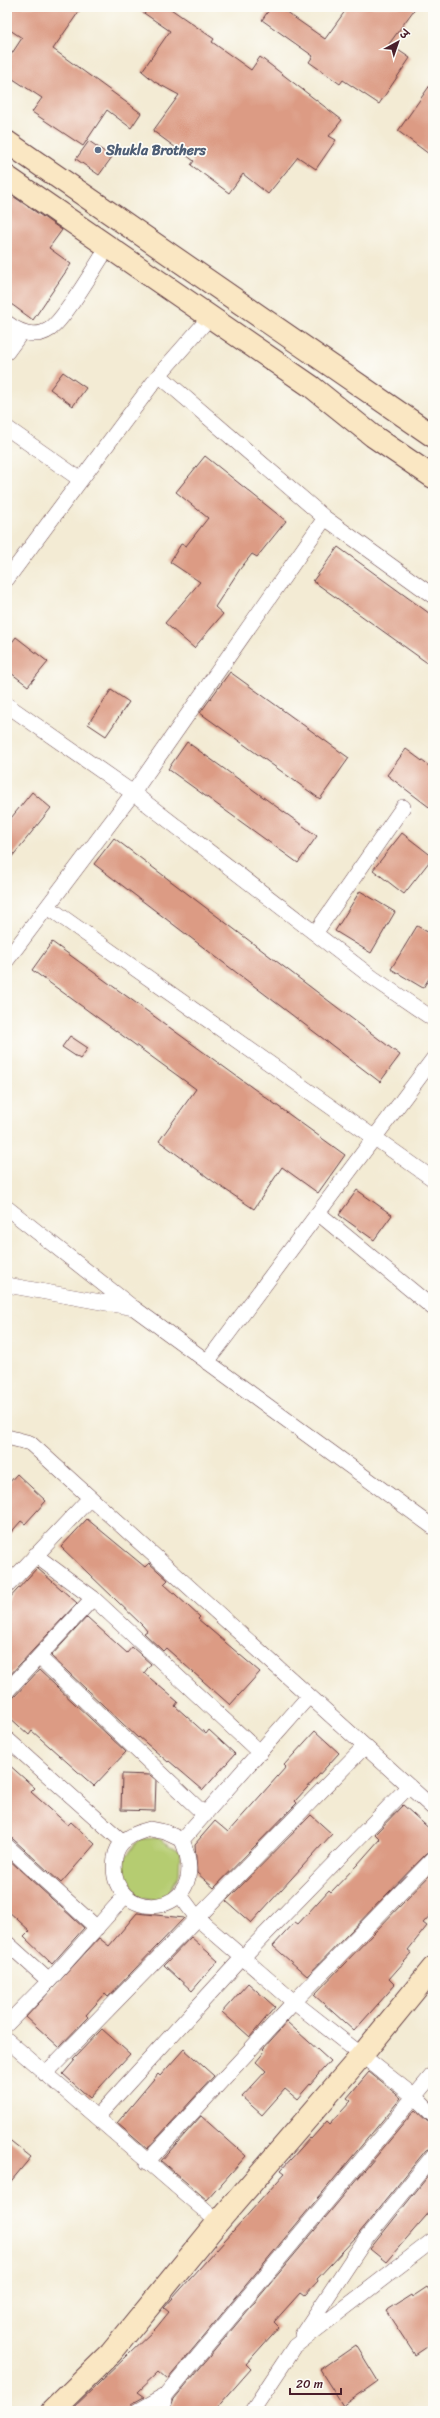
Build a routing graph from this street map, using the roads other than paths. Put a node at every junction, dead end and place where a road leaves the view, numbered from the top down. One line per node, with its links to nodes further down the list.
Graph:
1 (7, 142): 10 (main road)
2 (7, 177): 3 (main road)
3 (108, 246): 4 (main road); 6 (street)
4 (210, 317): 8 (street); 11 (main road)
5 (7, 323): 6 (street)
6 (21, 333): 7 (street)
7 (7, 352)
8 (159, 375): 12 (street); 13 (street)
9 (7, 428): 12 (street)
10 (433, 436)
11 (433, 476)
12 (81, 480): 14 (street)
13 (325, 518): 15 (street); 17 (street)
14 (7, 579)
15 (433, 596)
16 (7, 705): 17 (street)
17 (133, 793): 19 (street); 20 (street)
18 (403, 807): 20 (street)
19 (48, 907): 21 (street); 24 (street)
20 (316, 932): 22 (street)
21 (7, 960)
22 (433, 1019)
23 (433, 1059): 24 (street)
24 (375, 1136): 25 (street); 27 (street)
25 (433, 1179)
26 (7, 1208): 29 (street)
27 (318, 1213): 30 (street); 31 (street)
28 (7, 1285): 29 (street)
29 (134, 1308): 31 (street)
30 (433, 1308)
31 (207, 1362): 34 (street)
32 (7, 1437): 33 (street)
33 (90, 1498): 35 (street); 40 (street)
34 (433, 1527)
35 (35, 1555): 36 (street); 37 (street)
36 (7, 1586)
37 (93, 1598): 38 (street); 43 (street)
38 (39, 1657): 39 (street); 46 (street)
39 (7, 1691)
40 (310, 1696): 42 (street); 43 (street)
41 (7, 1738): 48 (street)
42 (365, 1746): 44 (street); 53 (street)
43 (260, 1753): 46 (street)
44 (409, 1786): 45 (street); 56 (street)
45 (433, 1808)
46 (205, 1815): 47 (street)
47 (182, 1840): 48 (street); 51 (street)
48 (123, 1842): 52 (street)
49 (7, 1846): 54 (street)
50 (433, 1859): 59 (street)
51 (180, 1895): 52 (street); 53 (street)
52 (125, 1896): 54 (street)
53 (197, 1918): 56 (street); 63 (street)
54 (97, 1928): 58 (street)
55 (7, 1943): 58 (street)
56 (243, 1957): 59 (street); 67 (street)
57 (433, 1968): 62 (main road)
58 (49, 1981): 60 (street)
59 (294, 2002): 62 (street); 69 (street)
60 (7, 2024)
61 (7, 2040): 63 (street)
62 (362, 2055): 65 (street); 70 (main road)
63 (45, 2074): 67 (street)
64 (433, 2074): 65 (street)
65 (415, 2097): 66 (street); 73 (street)
66 (433, 2115)
67 (97, 2117): 69 (street)
68 (433, 2156): 72 (street)
69 (147, 2162): 70 (street)
70 (218, 2222): 74 (main road)
71 (433, 2240): 72 (street)
72 (295, 2346): 77 (street)
73 (166, 2394): 75 (street); 76 (street)
74 (52, 2411)
75 (138, 2411)
76 (161, 2411)
77 (252, 2411)

